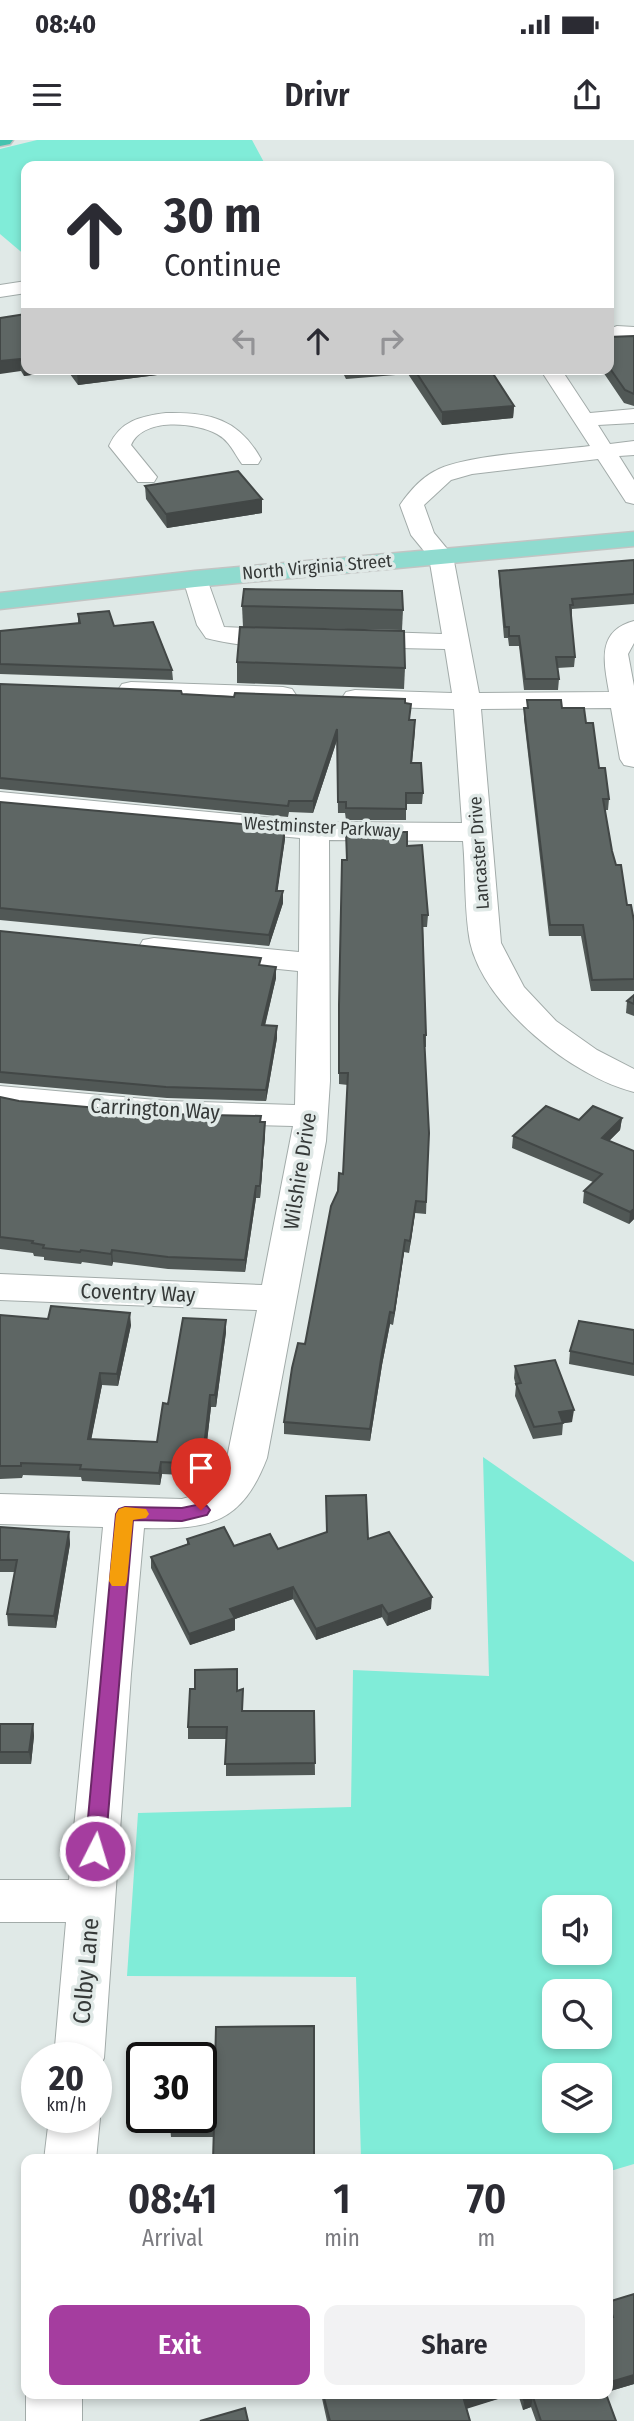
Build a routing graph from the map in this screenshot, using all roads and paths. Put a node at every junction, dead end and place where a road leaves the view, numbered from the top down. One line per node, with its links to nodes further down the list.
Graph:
1 (21, 287): 2 (street)
2 (0, 291)
3 (554, 375): 5 (street)
4 (634, 416): 5 (street)
5 (583, 420): 7 (street)
6 (634, 448): 7 (street)
7 (604, 451): 10 (street); 12 (street)
8 (250, 459): 9 (street)
9 (146, 477)
10 (633, 495)
11 (634, 539): 12 (main road, North Virginia Street)
12 (441, 556): 13 (main road, North Virginia Street); 16 (street, Lancaster Drive)
13 (195, 579): 14 (main road, North Virginia Street); 16 (street)
14 (0, 601)
15 (634, 629): 19 (street)
16 (457, 642): 18 (street, Lancaster Drive)
17 (103, 688): 18 (street)
18 (467, 700): 19 (street); 23 (street, Lancaster Drive)
19 (623, 700): 20 (street)
20 (634, 759)
21 (0, 801): 22 (street, Westminster Parkway)
22 (315, 831): 23 (street, Westminster Parkway); 25 (street, Wilshire Drive)
23 (477, 832): 26 (street, Lancaster Drive)
24 (124, 944): 25 (street)
25 (312, 963): 28 (street, Wilshire Drive)
26 (634, 1082)
27 (0, 1096): 28 (lane, Carrington Way)
28 (310, 1116): 30 (street, Wilshire Drive)
29 (0, 1287): 30 (street, Coventry Way)
30 (276, 1298): 32 (street, Wilshire Drive)
31 (0, 1509): 32 (street)
32 (125, 1514): 34 (street, Colby Lane)
33 (0, 1901): 34 (street)
34 (91, 1901): 35 (street, Colby Lane)
35 (80, 2042)
36 (73, 2133): 37 (street)
37 (71, 2154)
38 (54, 2399): 39 (street)
39 (54, 2421)

